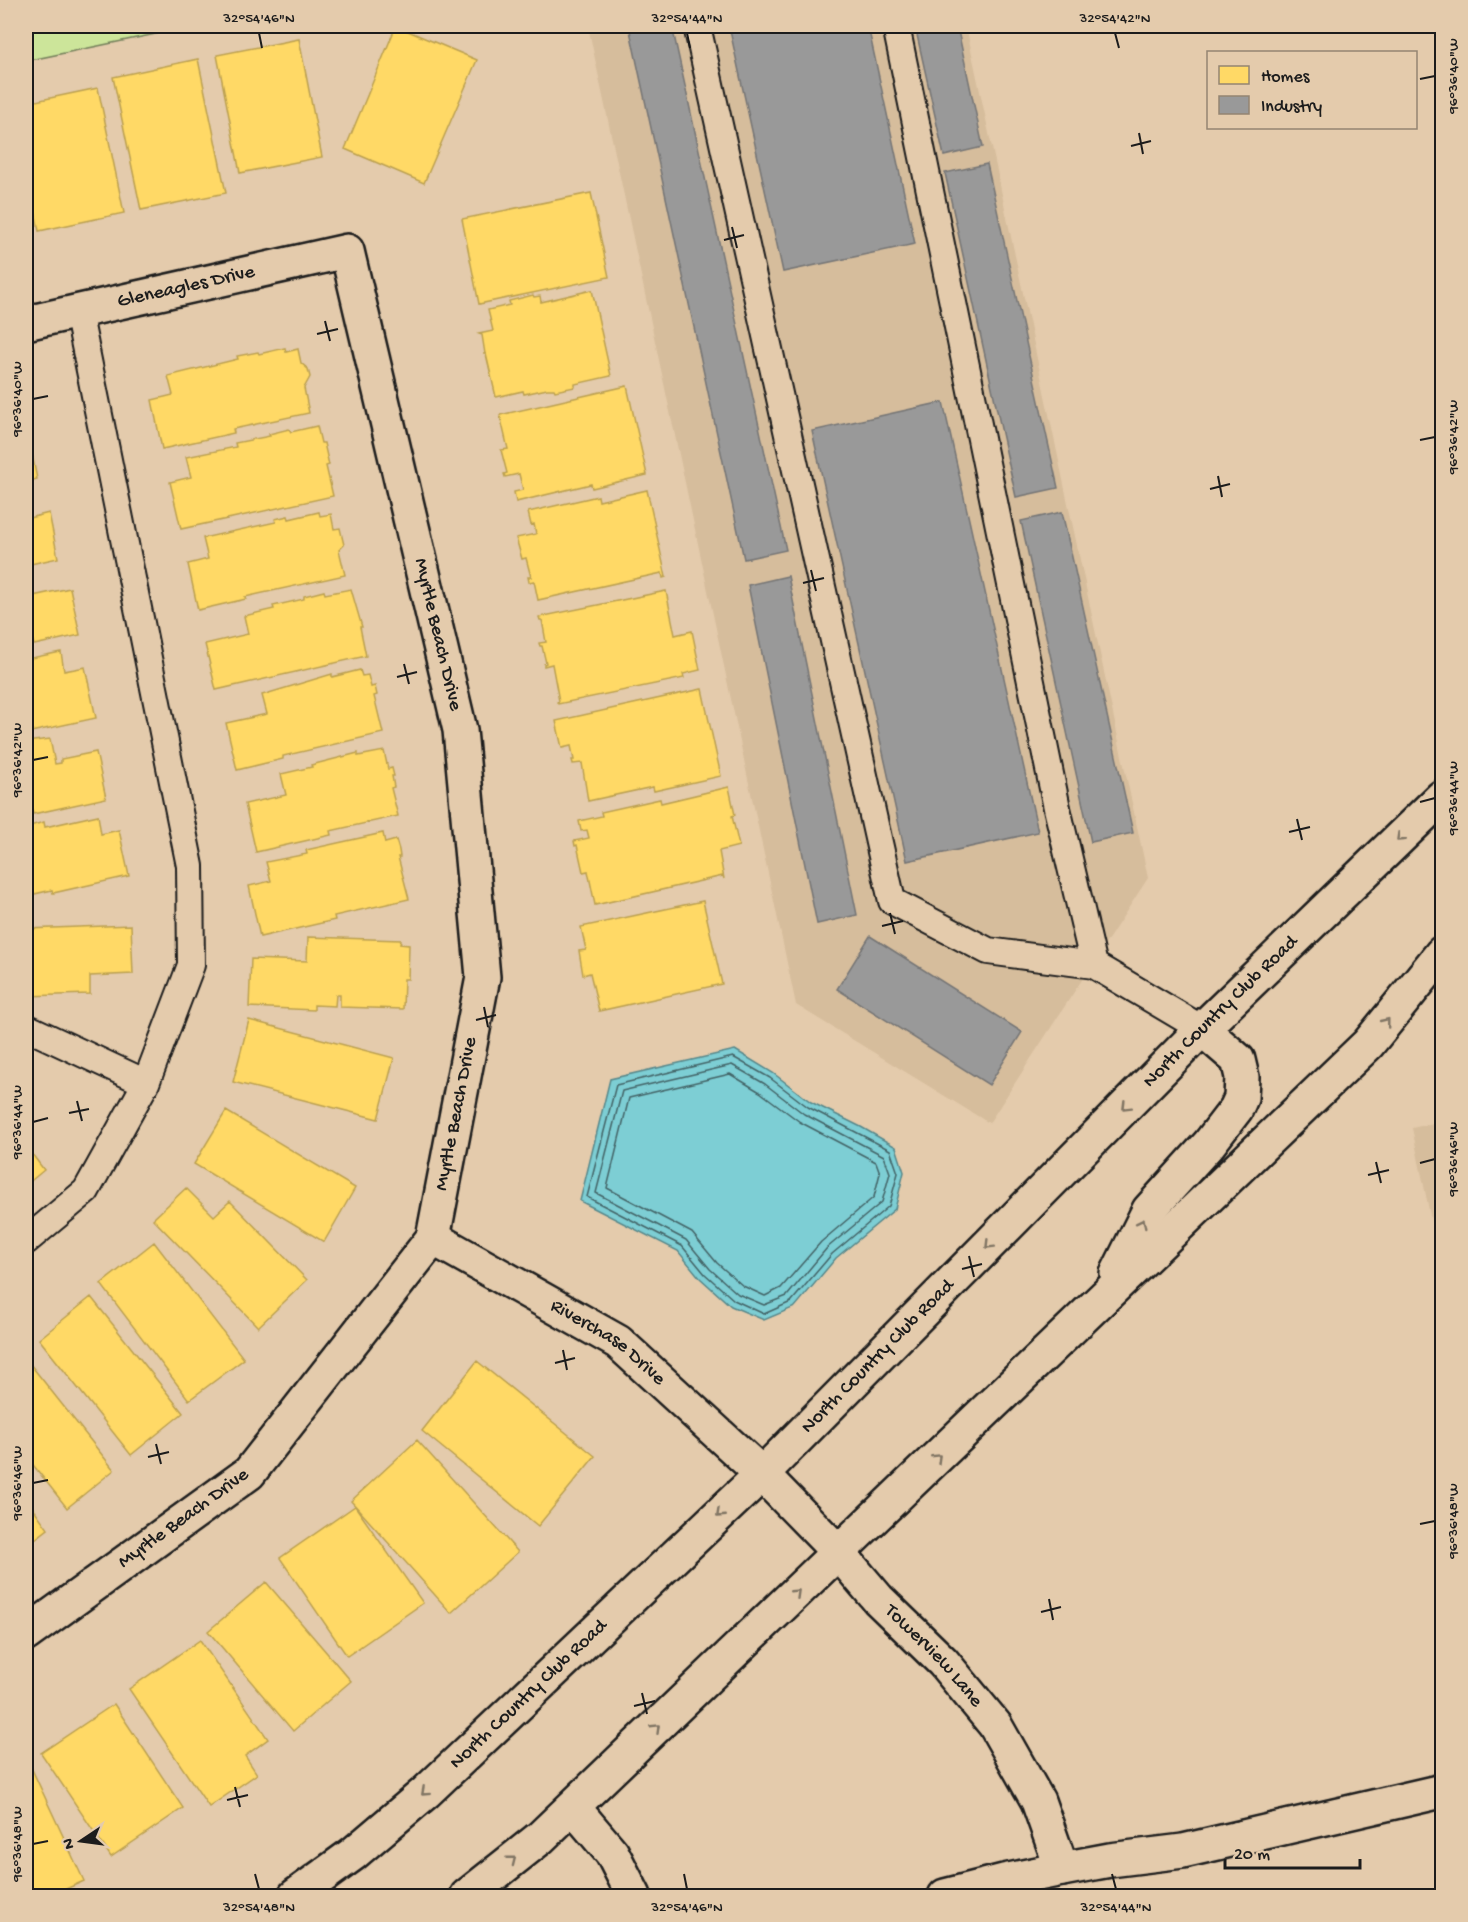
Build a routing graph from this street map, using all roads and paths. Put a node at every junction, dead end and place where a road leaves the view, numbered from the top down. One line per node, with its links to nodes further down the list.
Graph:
1 (697, 26): 8 (lane)
2 (896, 26): 8 (lane)
3 (347, 251): 4 (street, Gleneagles Drive); 12 (street, Myrtle Beach Drive)
4 (78, 311): 5 (street, Gleneagles Drive); 11 (lane)
5 (26, 323)
6 (1443, 797): 10 (street, North Country Club Road, one-way to 10)
7 (1443, 953): 14 (street, one-way to 7)
8 (1094, 965): 10 (lane)
9 (26, 1027): 11 (lane)
10 (1202, 1029): 14 (street, one-way to 10); 15 (street, North Country Club Road, one-way to 15)
11 (146, 1083): 13 (lane)
12 (433, 1238): 15 (street, Riverchase Drive); 17 (street, Myrtle Beach Drive)
13 (26, 1241)
14 (1107, 1295): 16 (street, one-way to 14)
15 (762, 1474): 16 (street, Towerview Lane); 21 (street, North Country Club Road, one-way to 21)
16 (838, 1552): 19 (street, one-way to 16); 20 (street, Towerview Lane)
17 (26, 1634)
18 (1443, 1791): 20 (street)
19 (573, 1808): 22 (street, one-way to 19); 23 (street)
20 (1062, 1869): 24 (street)
21 (295, 1896)
22 (466, 1896)
23 (633, 1896)
24 (945, 1896)

